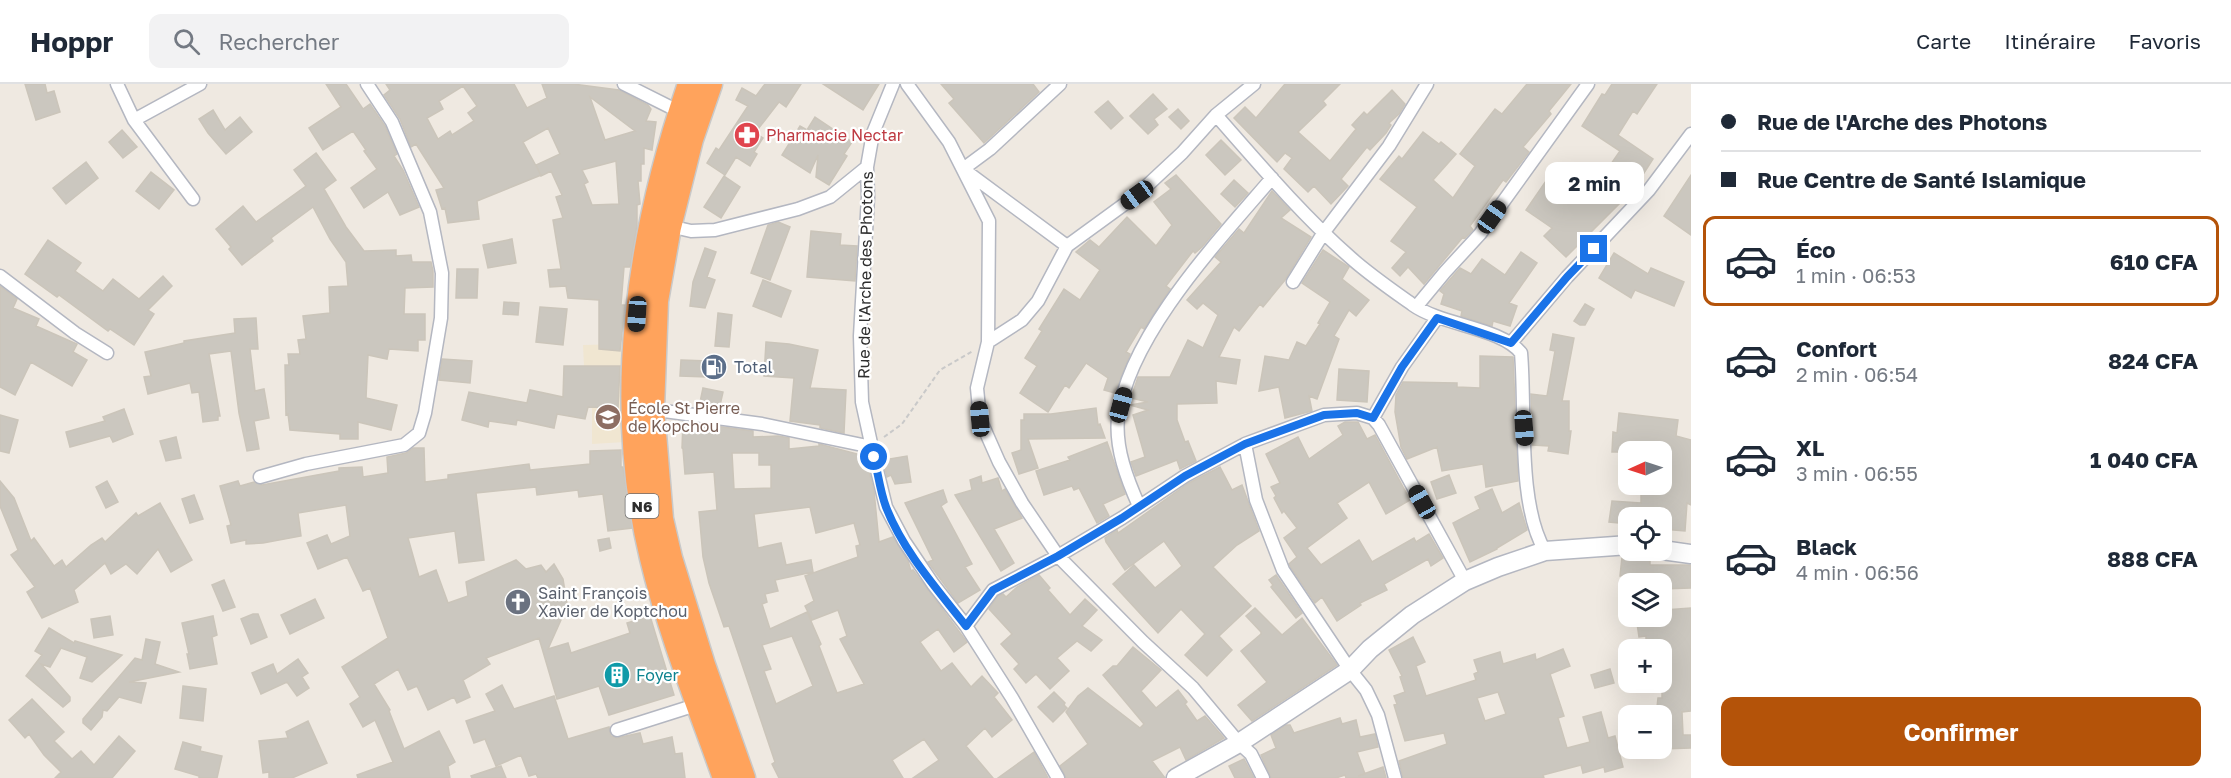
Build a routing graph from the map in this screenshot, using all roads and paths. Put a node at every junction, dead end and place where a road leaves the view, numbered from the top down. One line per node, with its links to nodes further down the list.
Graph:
1 (117, 84): 15 (street)
2 (200, 84): 15 (street)
3 (367, 84): 35 (street)
4 (624, 84): 13 (street)
5 (690, 84): 13 (highway, N6)
6 (710, 84): 21 (highway, N6)
7 (893, 84): 17 (street, Rue de l'Arche des Photons)
8 (907, 84): 18 (street)
9 (1060, 84): 18 (street)
10 (1254, 84): 14 (street)
11 (1427, 84): 22 (street)
12 (1588, 84): 26 (street)
13 (680, 112): 21 (highway, N6)
14 (1216, 114): 19 (street); 23 (street)
15 (134, 120): 20 (street)
16 (1691, 134): 29 (street)
17 (867, 167): 21 (street); 34 (street, Rue de l'Arche des Photons)
18 (963, 169): 23 (street); 28 (street)
19 (1272, 178): 22 (street); 36 (street)
20 (193, 199)
21 (660, 224): 31 (highway, N6)
22 (1324, 232): 25 (street); 26 (street)
23 (1067, 246): 28 (street)
24 (0, 276): 30 (street)
25 (1293, 282)
26 (1416, 307): 27 (street)
27 (1437, 318): 29 (street); 32 (street)
28 (988, 342): 34 (path); 41 (street)
29 (1511, 343): 38 (street)
30 (107, 353)
31 (643, 409): 34 (street); 43 (highway, N6)
32 (1373, 418): 33 (street); 42 (street)
33 (1245, 444): 36 (street); 45 (street)
34 (872, 447): 44 (street, Rue de l'Arche des Photons)
35 (260, 477)
36 (1139, 506): 41 (street)
37 (1618, 546): 38 (street)
38 (1545, 551): 42 (street)
39 (1672, 551): 40 (street)
40 (1691, 554)
41 (1058, 556): 44 (street); 48 (street)
42 (1465, 581): 45 (street)
43 (673, 596): 46 (highway, N6); 50 (highway, N6)
44 (966, 626): 51 (street, Rue de l'Arche des Photons)
45 (1350, 670): 48 (street); 54 (street)
46 (699, 704): 47 (street); 49 (highway, N6)
47 (617, 730)
48 (1239, 743): 52 (street); 53 (street)
49 (725, 778)
50 (742, 778)
51 (1058, 778)
52 (1176, 778)
53 (1263, 778)
54 (1395, 778)

